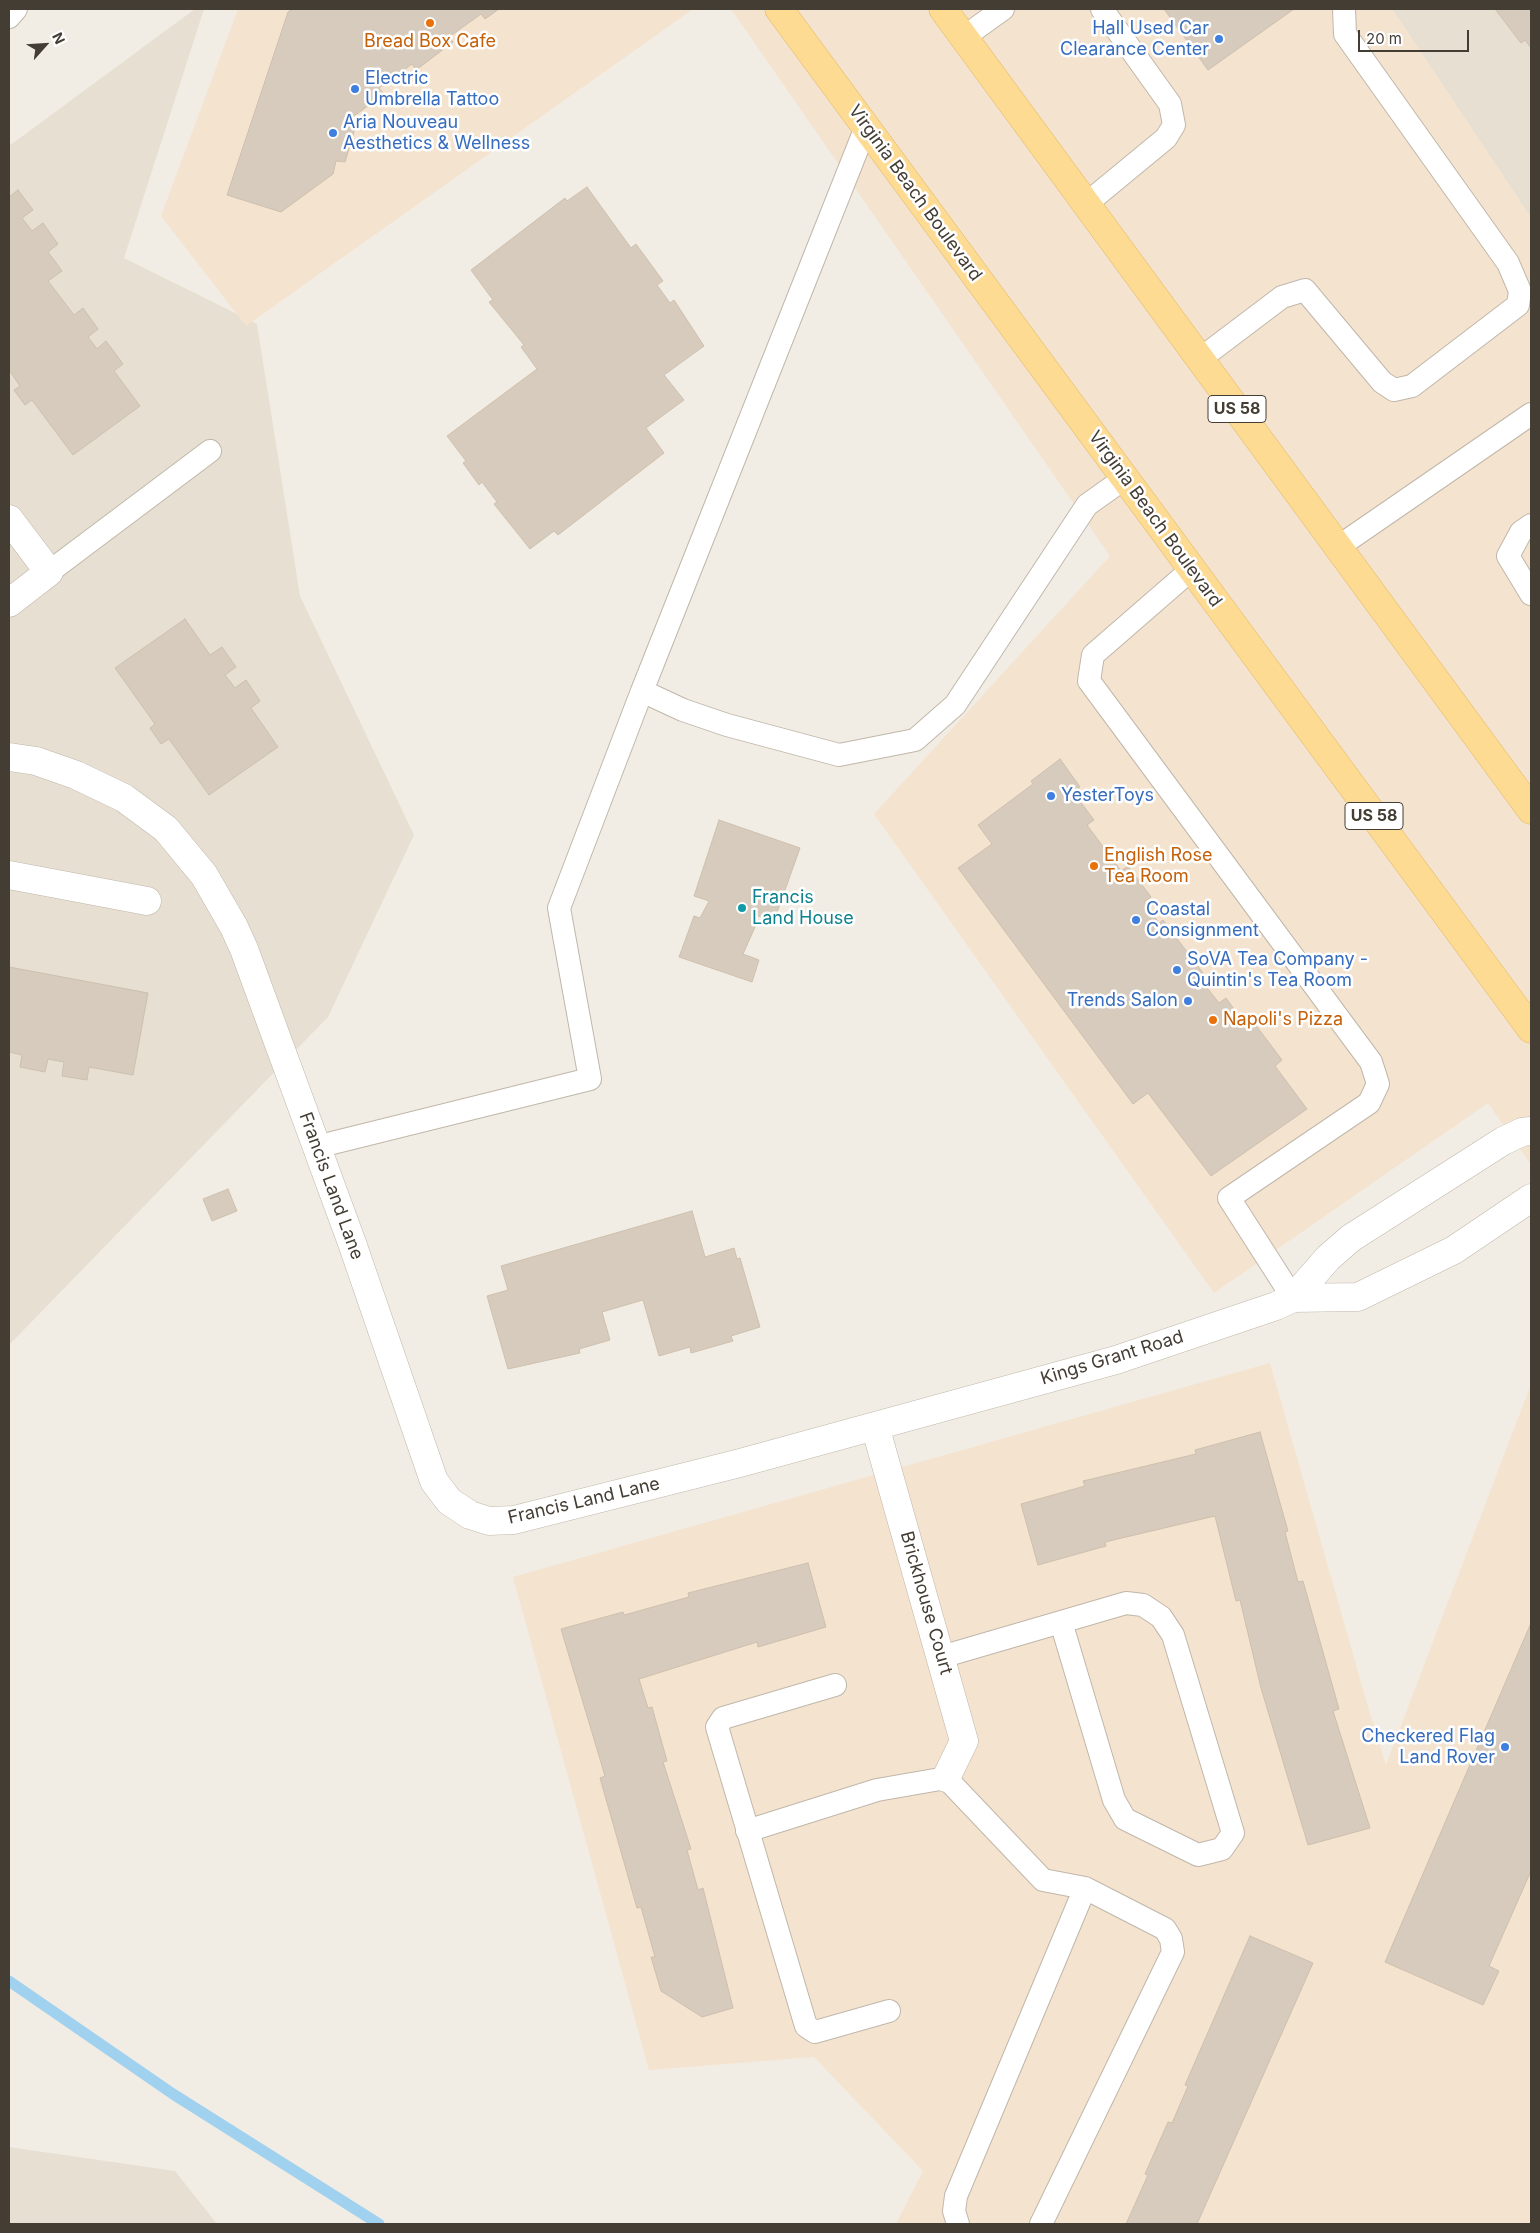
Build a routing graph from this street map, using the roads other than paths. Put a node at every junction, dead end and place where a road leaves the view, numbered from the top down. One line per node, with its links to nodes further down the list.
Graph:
1 (16, 9): 7 (lane)
2 (779, 9): 9 (main road, Virginia Beach Boulevard / US 58)
3 (943, 9): 8 (main road, US 58)
4 (1004, 9): 8 (lane)
5 (1102, 9): 10 (lane)
6 (1344, 9): 11 (lane)
7 (9, 17)
8 (964, 37): 10 (main road, US 58)
9 (866, 127): 14 (main road, Virginia Beach Boulevard / US 58); 22 (lane)
10 (1086, 204): 11 (main road, US 58)
11 (1200, 359): 17 (main road, US 58)
12 (1531, 414): 17 (lane)
13 (210, 452): 19 (lane)
14 (1124, 478): 18 (main road, Virginia Beach Boulevard / US 58); 22 (lane)
15 (9, 519): 19 (street)
16 (1531, 525): 20 (lane)
17 (1338, 547): 24 (main road, US 58)
18 (1192, 569): 27 (main road, Virginia Beach Boulevard / US 58); 31 (lane)
19 (49, 572): 21 (street)
20 (1531, 594)
21 (9, 603)
22 (642, 691): 29 (lane)
23 (9, 757): 29 (street, Francis Land Lane)
24 (1531, 810)
25 (9, 875): 26 (street)
26 (147, 901)
27 (1531, 1029)
28 (1531, 1131): 31 (street)
29 (316, 1147): 33 (street, Francis Land Lane)
30 (1531, 1198): 31 (street, Kings Grant Road)
31 (1293, 1298): 32 (street, Kings Grant Road)
32 (875, 1426): 33 (street, Kings Grant Road); 35 (street, Brickhouse Court)
33 (674, 1480)
34 (1061, 1622): 34 (lane); 35 (lane)
35 (941, 1657): 37 (street, Brickhouse Court)
36 (835, 1685): 38 (lane)
37 (946, 1778): 38 (lane); 39 (lane)
38 (747, 1831): 40 (lane)
39 (1084, 1888): 41 (lane); 42 (lane)
40 (889, 2011)
41 (958, 2224)
42 (1041, 2224)

